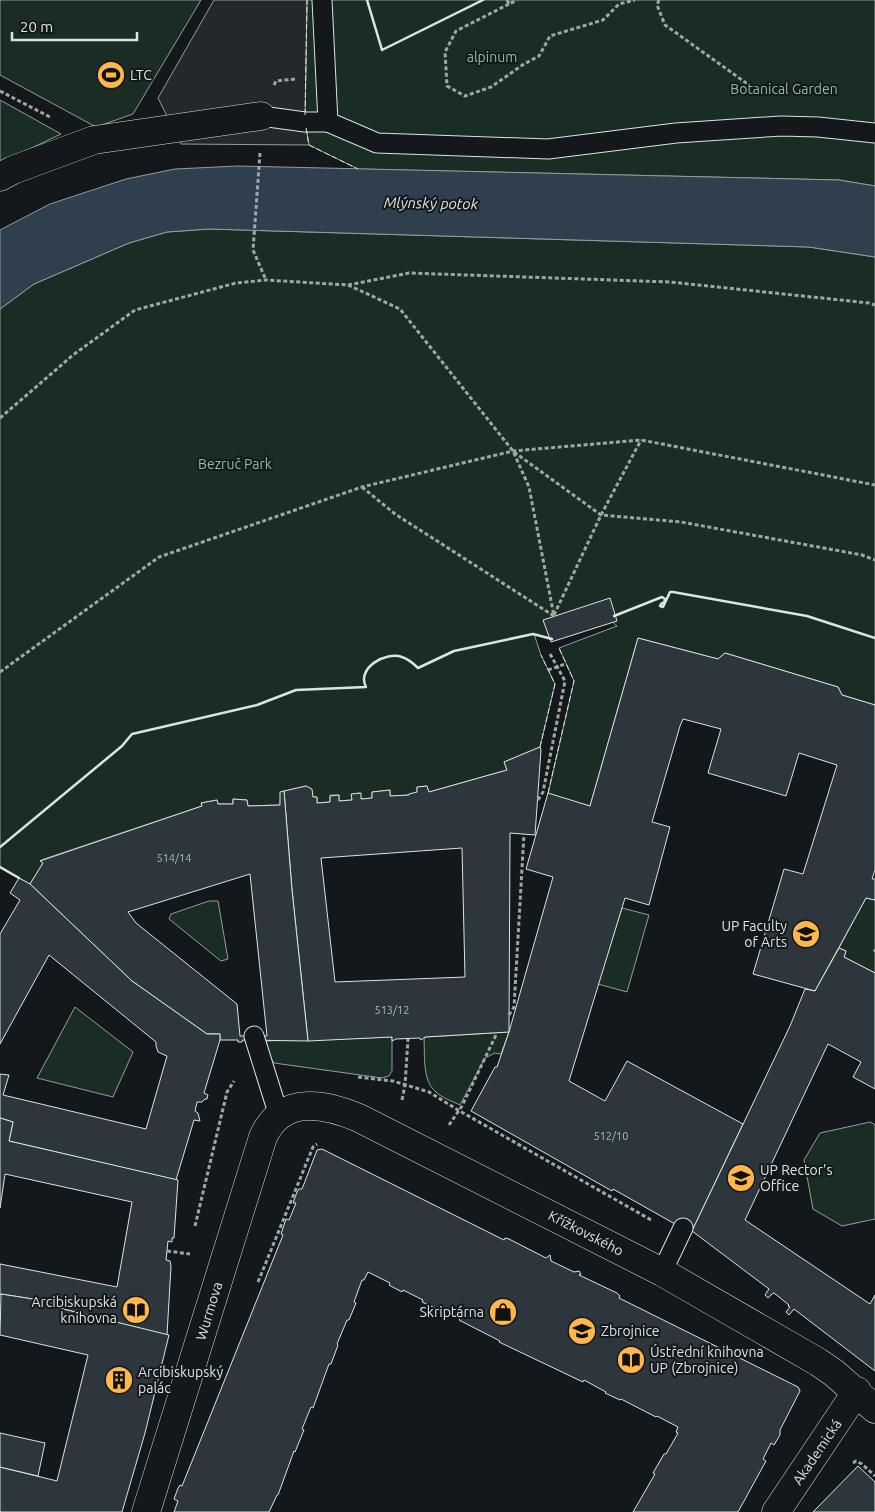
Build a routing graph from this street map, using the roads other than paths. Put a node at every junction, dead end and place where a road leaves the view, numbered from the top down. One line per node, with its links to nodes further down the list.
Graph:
1 (322, 0): 3 (lane)
2 (261, 116): 3 (lane); 5 (street)
3 (328, 122): 4 (lane)
4 (875, 133)
5 (0, 177)
6 (254, 1036): 7 (lane)
7 (279, 1116): 9 (street, Křížkovského); 11 (street, Wurmova)
8 (681, 1232): 9 (lane)
9 (662, 1272): 10 (street, Křížkovského)
10 (866, 1400): 12 (street, Akademická)
11 (146, 1512)
12 (776, 1512)

